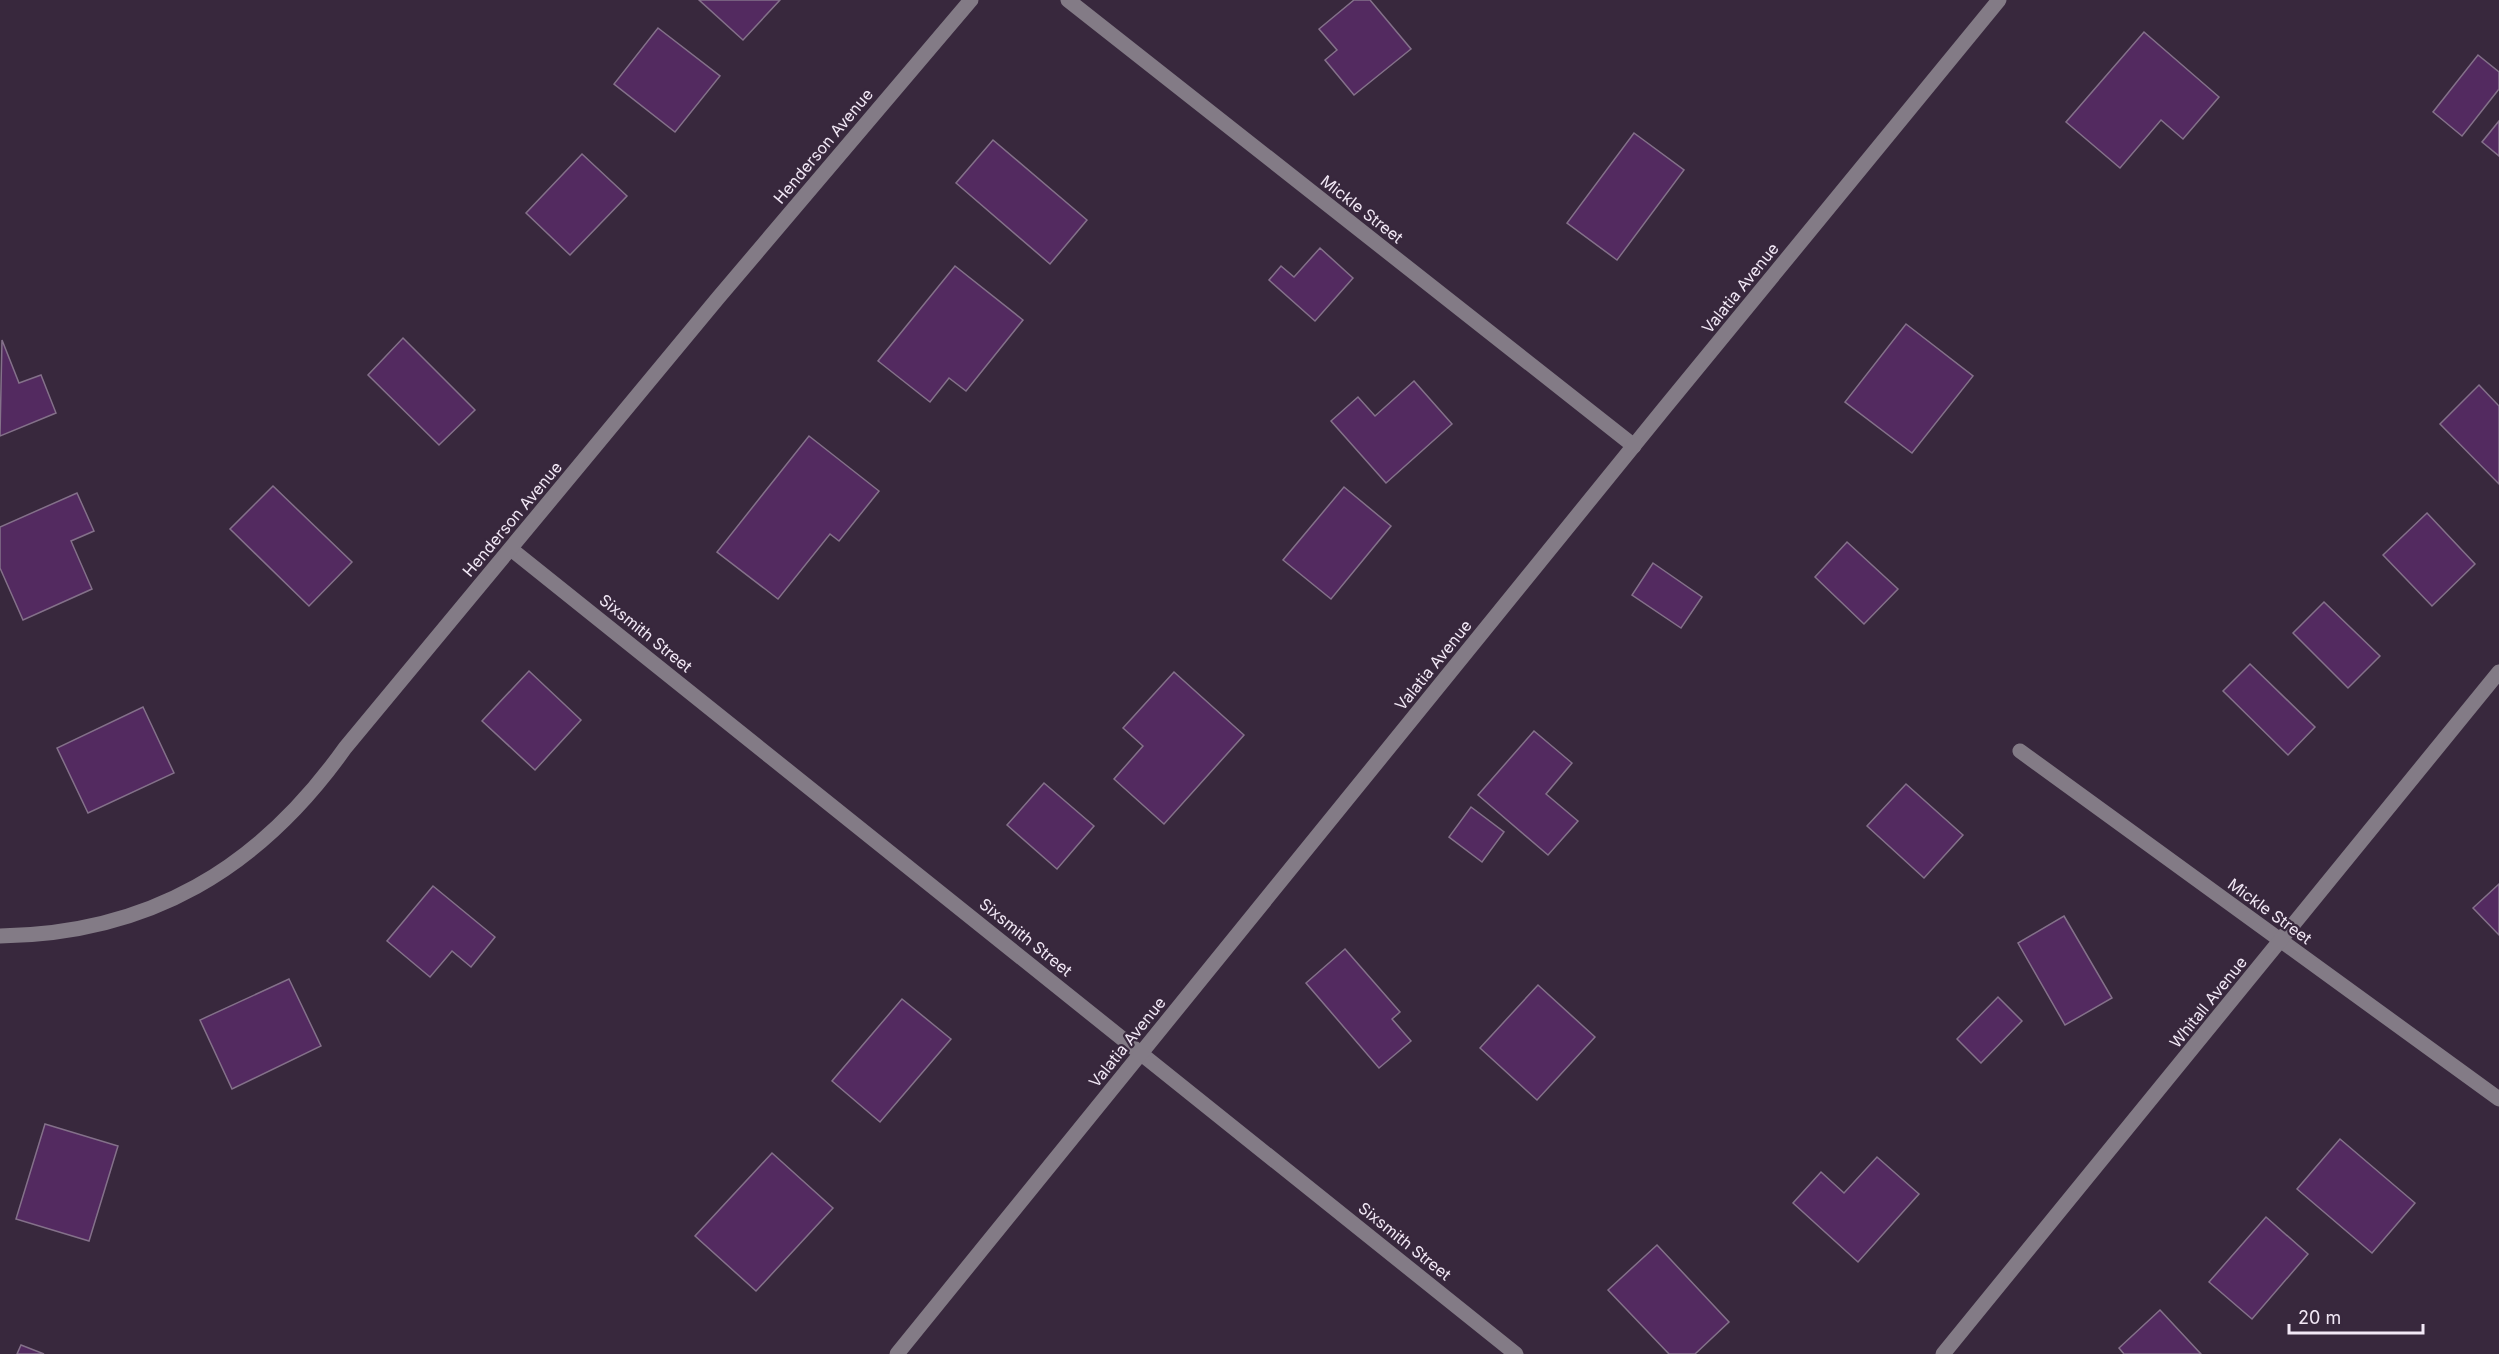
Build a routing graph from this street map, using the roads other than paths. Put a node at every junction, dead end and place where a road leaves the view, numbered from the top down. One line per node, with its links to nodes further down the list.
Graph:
1 (971, 0): 5 (street, Henderson Avenue)
2 (1068, 0): 4 (street, Mickle Street)
3 (1999, 0): 4 (street, Valatia Avenue)
4 (1634, 446): 10 (street, Valatia Avenue)
5 (511, 549): 8 (street, Henderson Avenue); 10 (street, Sixsmith Street)
6 (2499, 672): 9 (street, Whitall Avenue)
7 (2020, 751): 9 (street, Mickle Street)
8 (0, 936)
9 (2281, 941): 11 (street, Mickle Street); 14 (street, Whitall Avenue)
10 (1142, 1053): 12 (street, Valatia Avenue); 13 (street, Sixsmith Street)
11 (2499, 1099)
12 (897, 1354)
13 (1516, 1354)
14 (1943, 1354)

